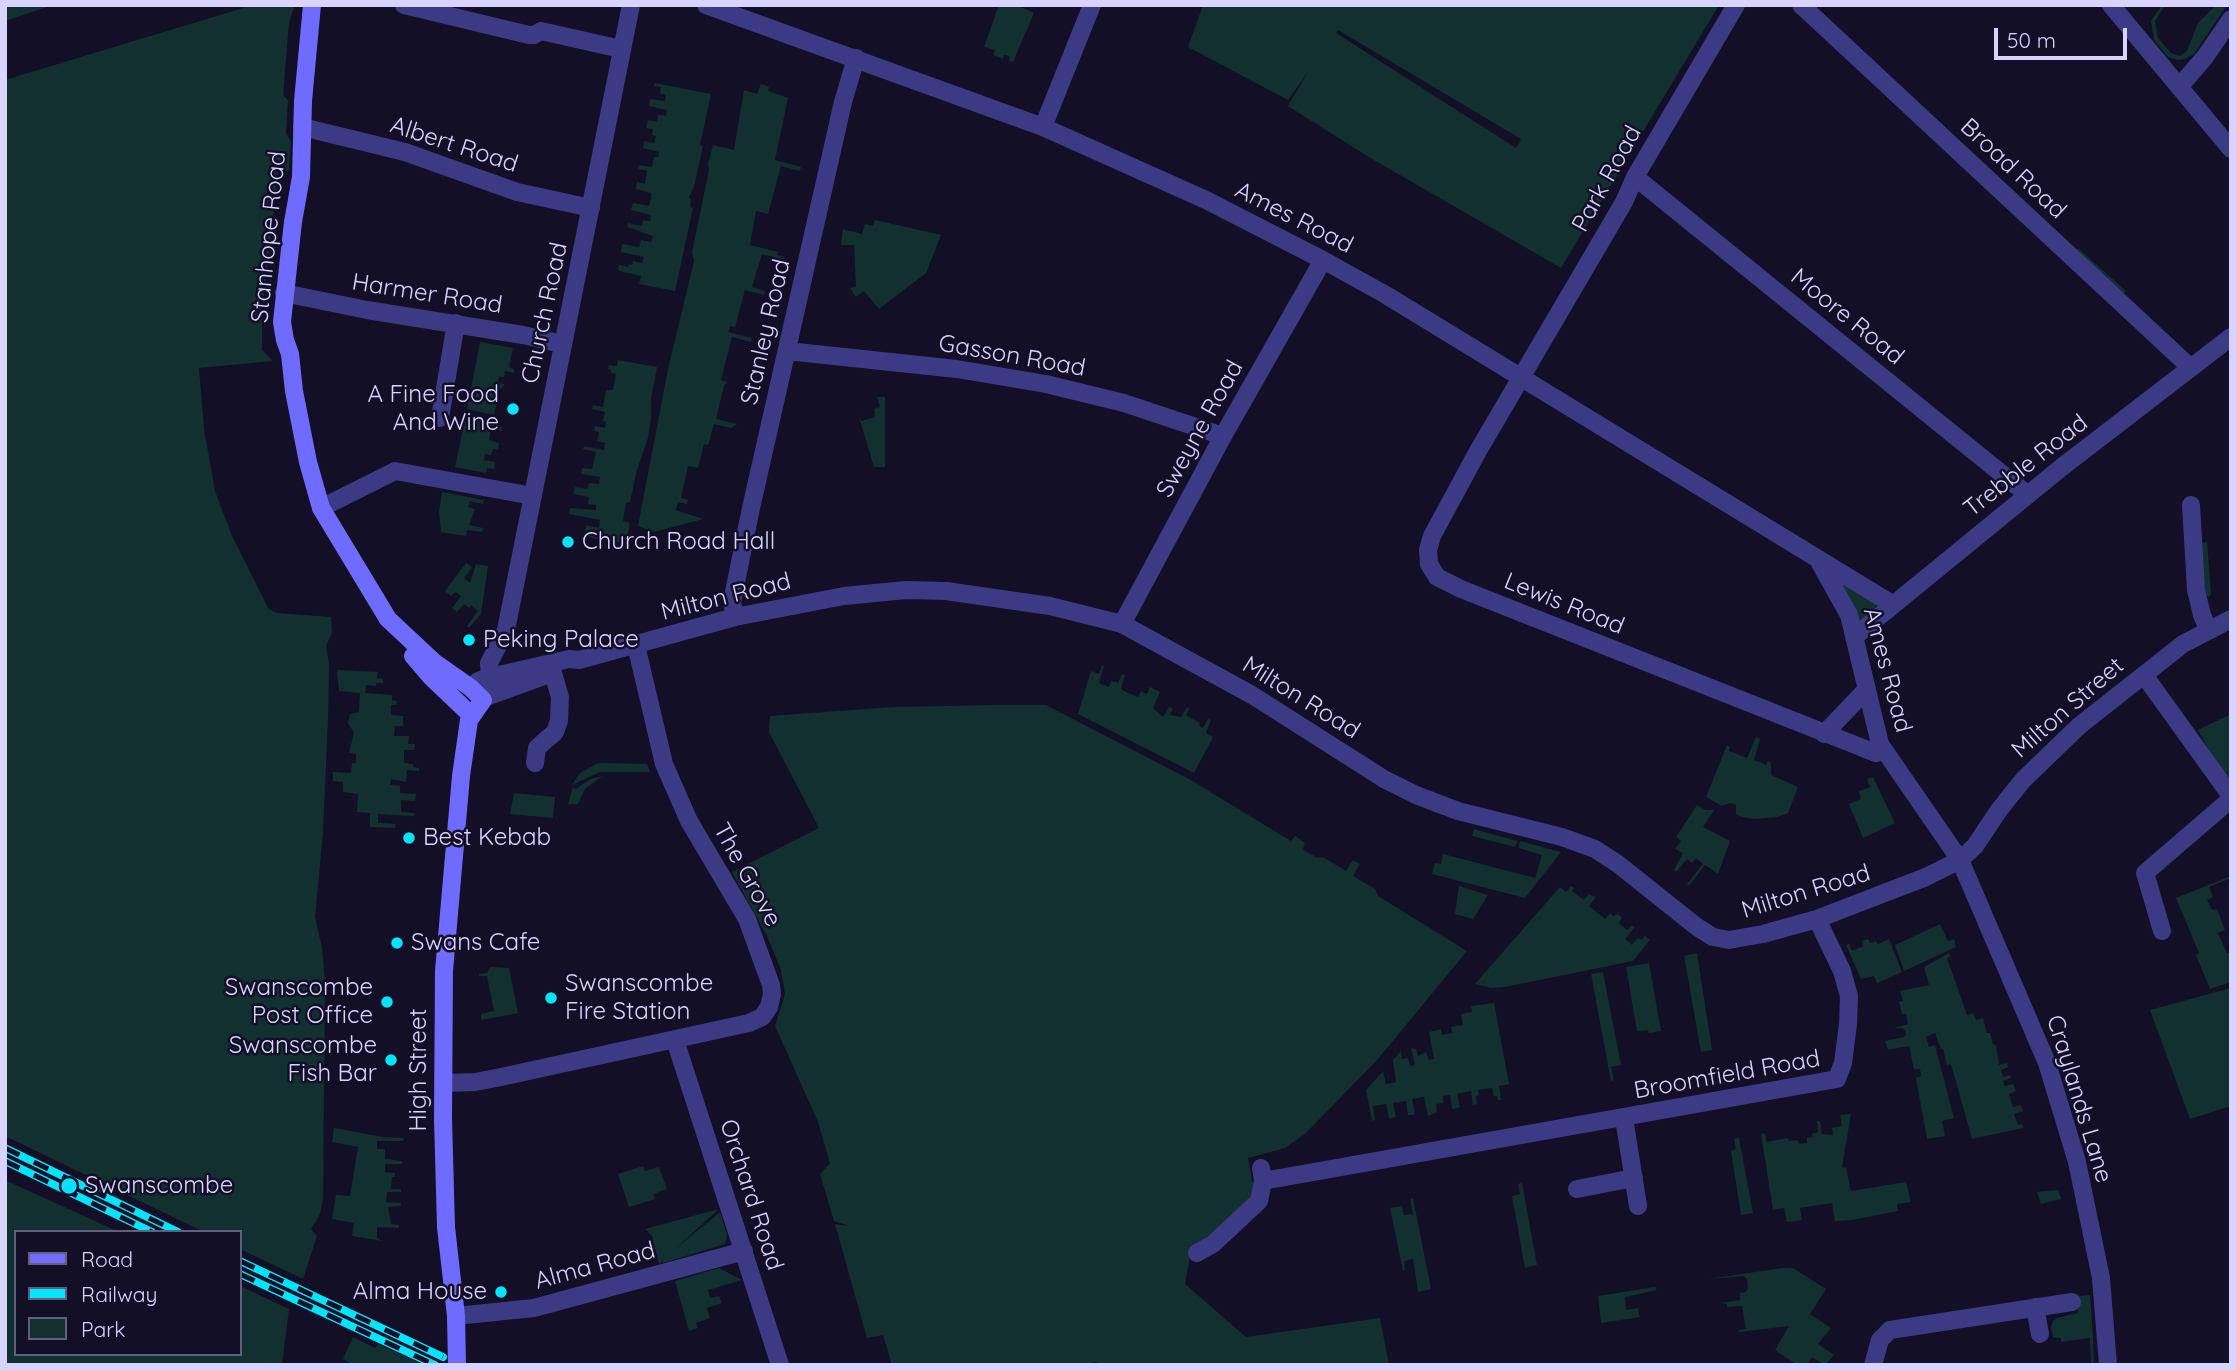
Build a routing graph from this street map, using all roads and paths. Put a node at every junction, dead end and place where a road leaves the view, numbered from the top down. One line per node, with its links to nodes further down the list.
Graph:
1 (312, 5): 13 (main road, Stanhope Road)
2 (404, 5): 10 (street)
3 (631, 5): 10 (street, Church Road)
4 (706, 5): 11 (street, Ames Road)
5 (1092, 5): 14 (street)
6 (1737, 5): 16 (street, Park Road)
7 (1801, 5): 24 (street, Broad Road)
8 (2111, 5): 12 (street)
9 (2231, 19): 12 (street)
10 (621, 49): 17 (street, Church Road)
11 (856, 58): 14 (street, Ames Road); 23 (street, Stanley Road)
12 (2179, 87): 15 (street)
13 (302, 127): 17 (street, Albert Road); 19 (main road, Stanhope Road)
14 (1043, 127): 18 (street, Ames Road)
15 (2231, 149)
16 (1635, 177): 25 (street, Park Road); 28 (street, Moore Road)
17 (591, 208): 22 (street, Church Road)
18 (1324, 260): 25 (street, Ames Road); 27 (street, Sweyne Road)
19 (284, 293): 20 (street, Harmer Road); 31 (main road, Stanhope Road)
20 (456, 323): 22 (street, Harmer Road); 26 (street)
21 (2231, 337): 24 (street, Trebble Road)
22 (562, 344): 29 (street, Church Road)
23 (787, 351): 27 (street, Gasson Road); 34 (street, Stanley Road)
24 (2191, 368): 28 (street, Trebble Road)
25 (1520, 377): 32 (street, Ames Road); 47 (street, Lewis Road)
26 (440, 418)
27 (1223, 436): 37 (street, Sweyne Road)
28 (2028, 495): 33 (street, Trebble Road)
29 (533, 496): 31 (street); 44 (street, Church Road)
30 (2191, 505): 38 (street)
31 (321, 508): 36 (main road, Stanhope Road)
32 (1819, 559): 33 (street, Ames Road); 39 (street, Ames Road)
33 (1892, 604): 39 (street, Trebble Road)
34 (735, 617): 37 (street, Milton Road); 40 (street, Milton Road)
35 (2231, 619): 38 (street, Milton Street)
36 (391, 622): 44 (main road, Stanhope Road); 46 (main road, Stanhope Road)
37 (1122, 624): 52 (street, Milton Road)
38 (2208, 629): 43 (street, Milton Street)
39 (1854, 637): 45 (street, Ames Road)
40 (636, 645): 41 (street, Milton Road); 54 (street, The Grove)
41 (579, 660): 42 (street, Milton Road); 44 (street, Milton Road)
42 (553, 673): 44 (street, Milton Road); 49 (street)
43 (2144, 675): 50 (street); 51 (street, Milton Street)
44 (493, 686): 46 (main road, High Street)
45 (1866, 690): 47 (street); 48 (street, Ames Road)
46 (466, 709): 55 (main road, High Street)
47 (1824, 734): 48 (street, Lewis Road)
48 (1884, 750): 51 (street, Ames Road)
49 (535, 762)
50 (2231, 798): 53 (street)
51 (1960, 860): 52 (street, Milton Road); 69 (street, Craylands Lane)
52 (1818, 919): 56 (street, Broomfield Road)
53 (2162, 931)
54 (675, 1040): 55 (street, The Grove); 60 (street, Orchard Road)
55 (444, 1083): 64 (main road, High Street)
56 (1624, 1118): 57 (street, Broomfield Road); 61 (street, Broomfield Road)
57 (1634, 1178): 58 (street); 59 (street, Broomfield Road)
58 (1577, 1189)
59 (1638, 1206)
60 (744, 1251): 64 (street, Alma Road); 67 (street, Orchard Road)
61 (1197, 1253)
62 (2072, 1302): 63 (street)
63 (2035, 1307): 65 (street); 68 (street)
64 (456, 1316): 66 (main road, High Street)
65 (2040, 1334)
66 (457, 1365)
67 (780, 1365)
68 (1873, 1365)
69 (2108, 1365)

